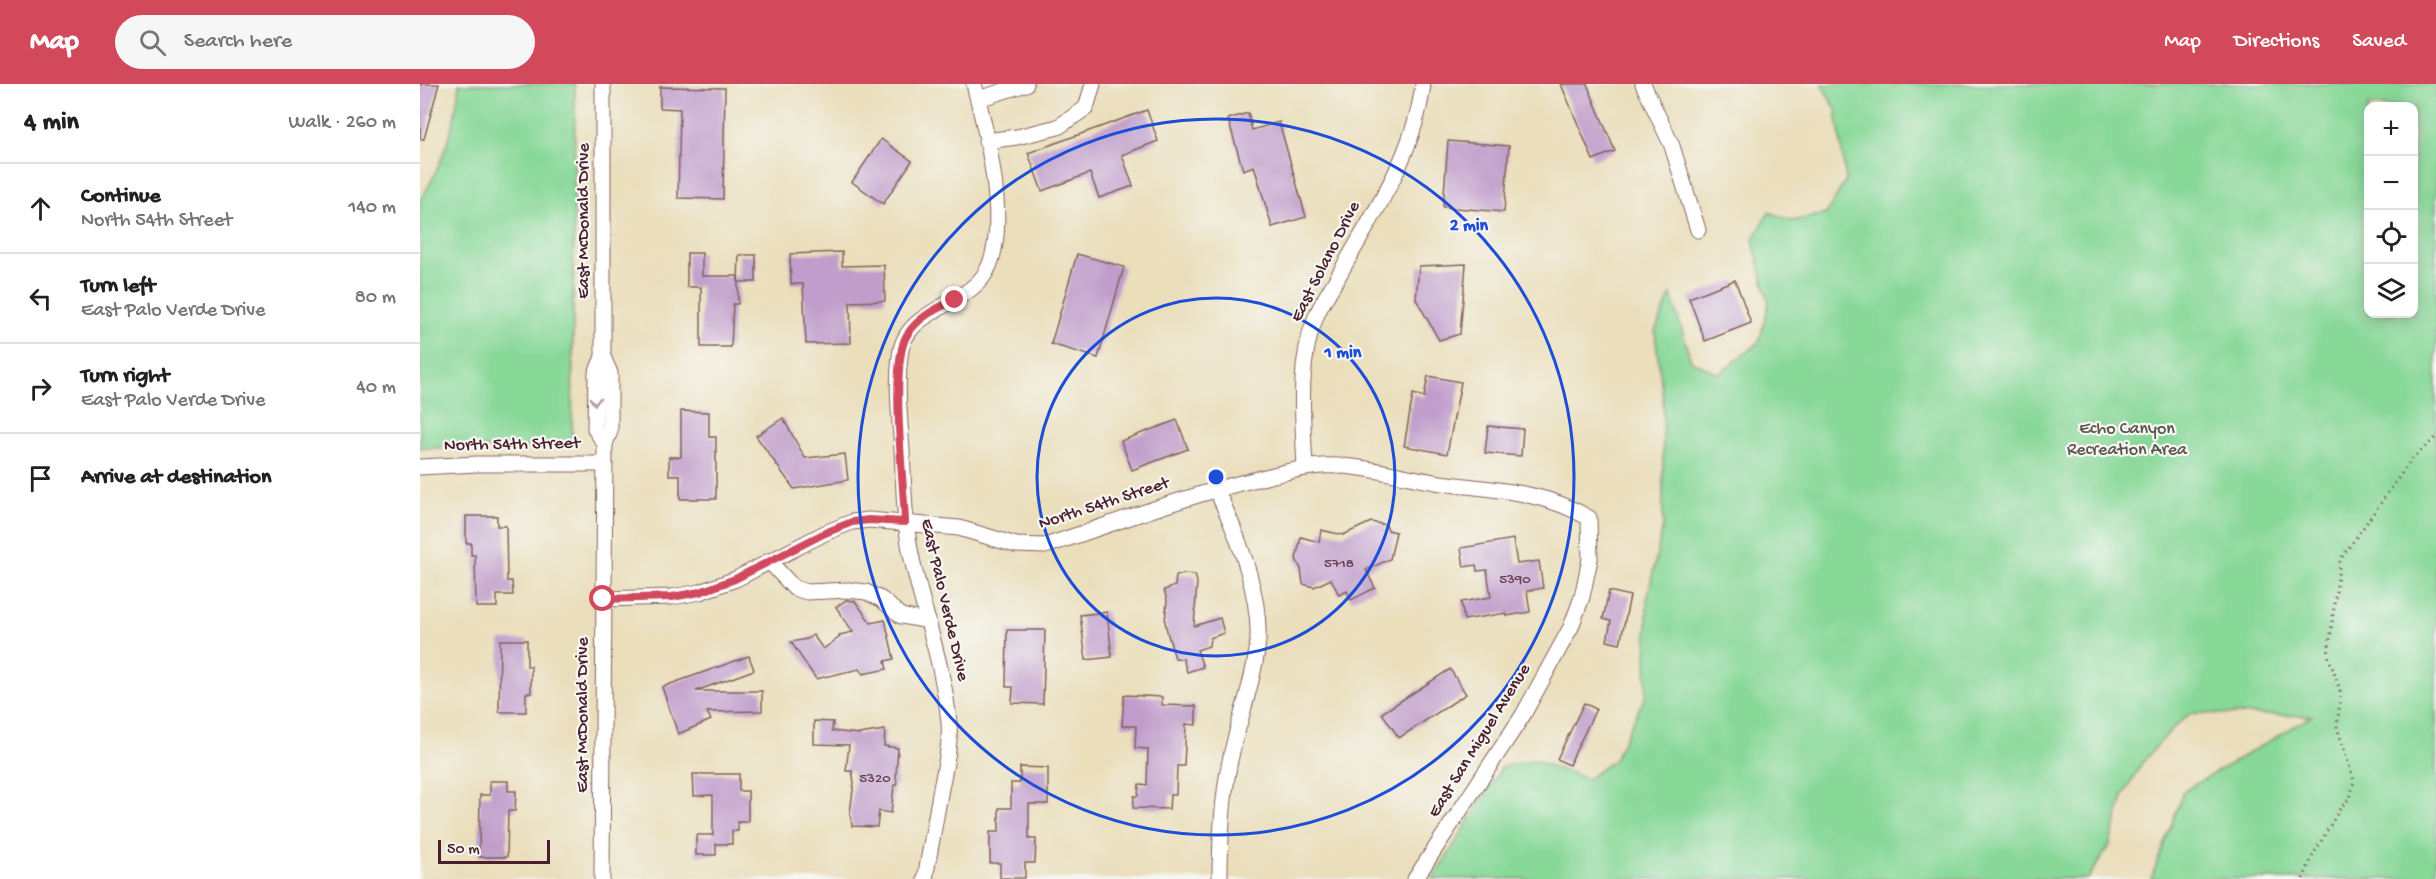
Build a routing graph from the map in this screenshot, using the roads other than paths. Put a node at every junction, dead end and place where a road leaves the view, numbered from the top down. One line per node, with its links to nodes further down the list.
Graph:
1 (603, 84): 9 (street, East McDonald Drive)
2 (1026, 84): 6 (street)
3 (1093, 84): 7 (street)
4 (1423, 84): 11 (street, East Solano Drive)
5 (1642, 84): 8 (street)
6 (976, 92): 7 (street, East Palo Verde Drive)
7 (986, 141): 14 (street, East Palo Verde Drive)
8 (1698, 230)
9 (605, 464): 10 (street, North 54th Street); 16 (street, East McDonald Drive)
10 (420, 467)
11 (1305, 468): 12 (street, North 54th Street); 13 (street, North 54th Street)
12 (1216, 489): 14 (street, North 54th Street); 21 (street)
13 (1589, 518): 18 (street, East San Miguel Avenue)
14 (905, 522): 15 (street, North 54th Street); 17 (street, East Palo Verde Drive)
15 (769, 561): 16 (street, North 54th Street); 17 (street)
16 (603, 599): 19 (street, East McDonald Drive)
17 (927, 621): 20 (street, East Palo Verde Drive)
18 (1416, 877)
19 (602, 879)
20 (925, 879)
21 (1220, 879)

